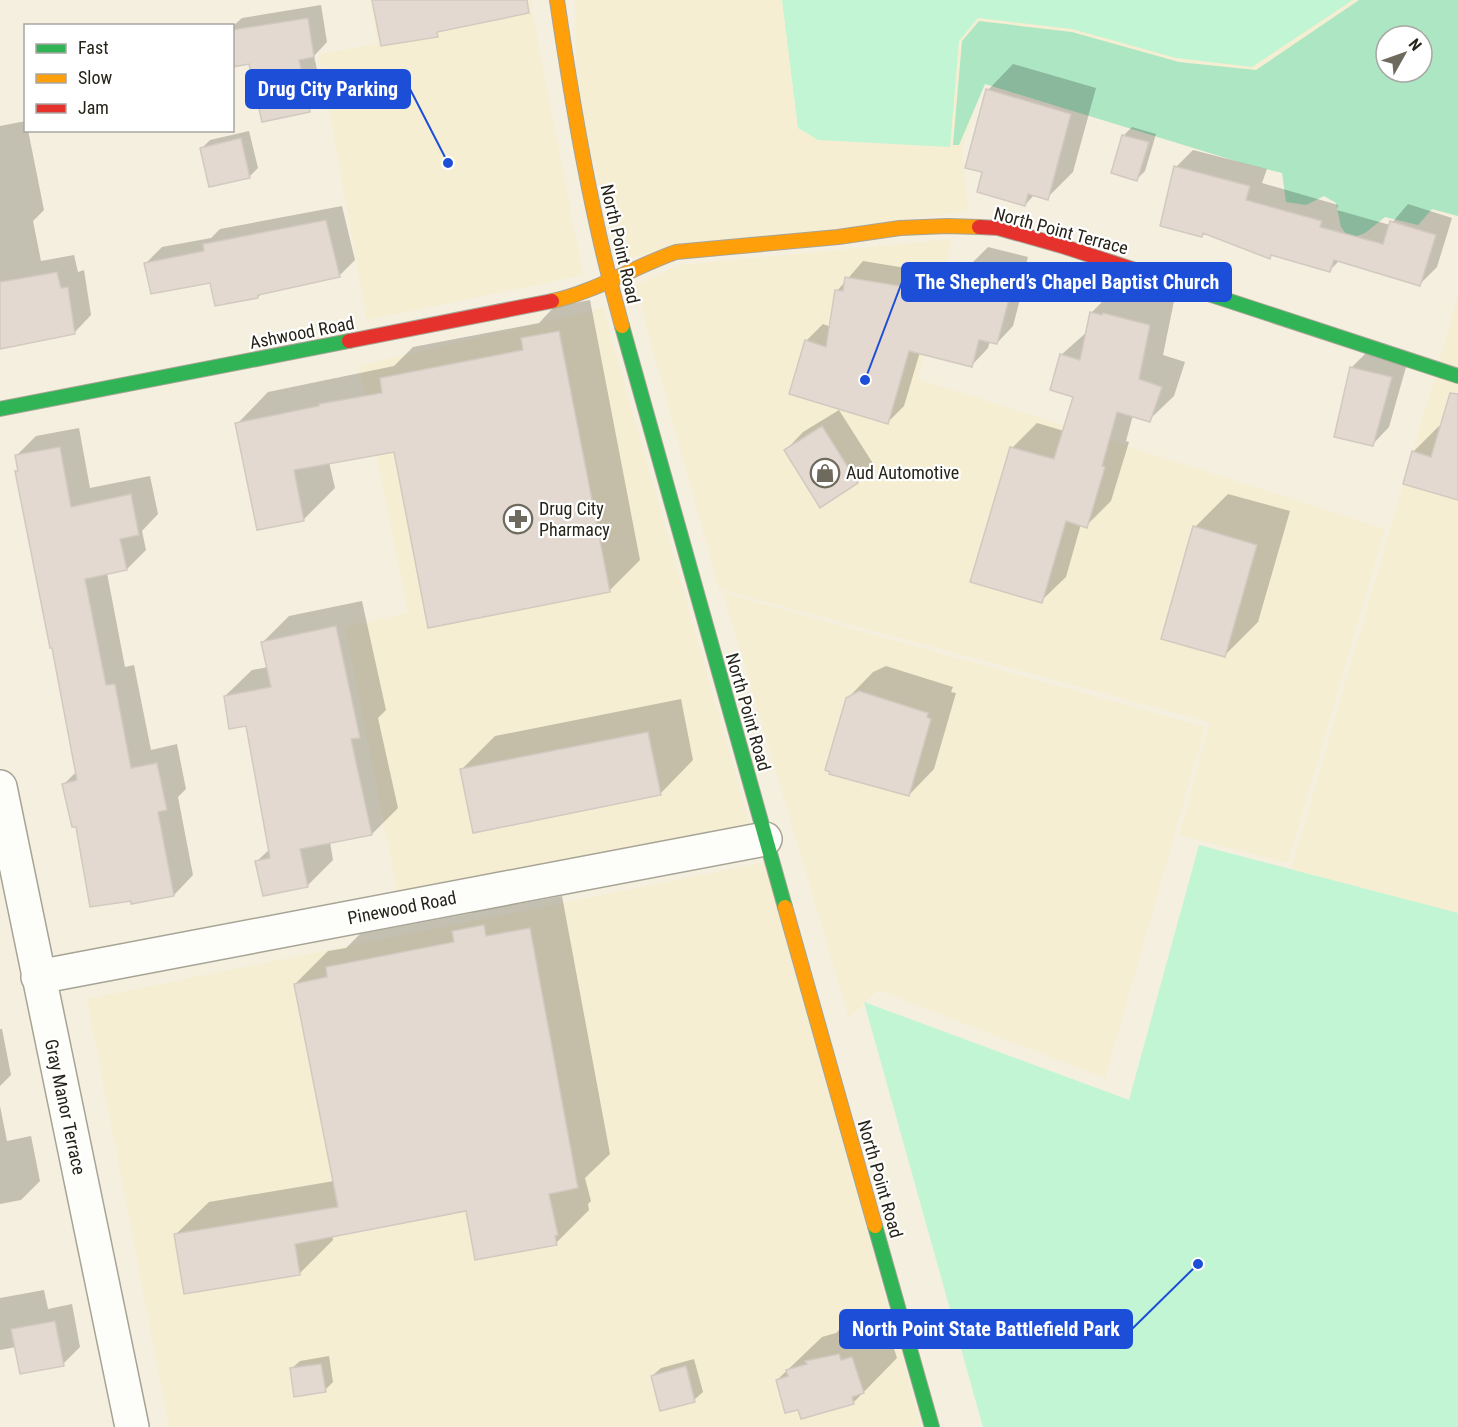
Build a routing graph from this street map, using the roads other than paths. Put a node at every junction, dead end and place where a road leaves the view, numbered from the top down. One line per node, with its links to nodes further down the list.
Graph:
1 (557, 0): 2 (street, North Point Road)
2 (609, 281): 3 (street, North Point Terrace); 4 (street, Ashwood Road); 6 (street, North Point Road)
3 (1458, 376)
4 (0, 409)
5 (0, 787): 7 (street, Gray Manor Terrace)
6 (765, 839): 7 (street, Pinewood Road); 9 (street, North Point Road)
7 (38, 977): 8 (street, Gray Manor Terrace)
8 (132, 1427)
9 (932, 1427)

